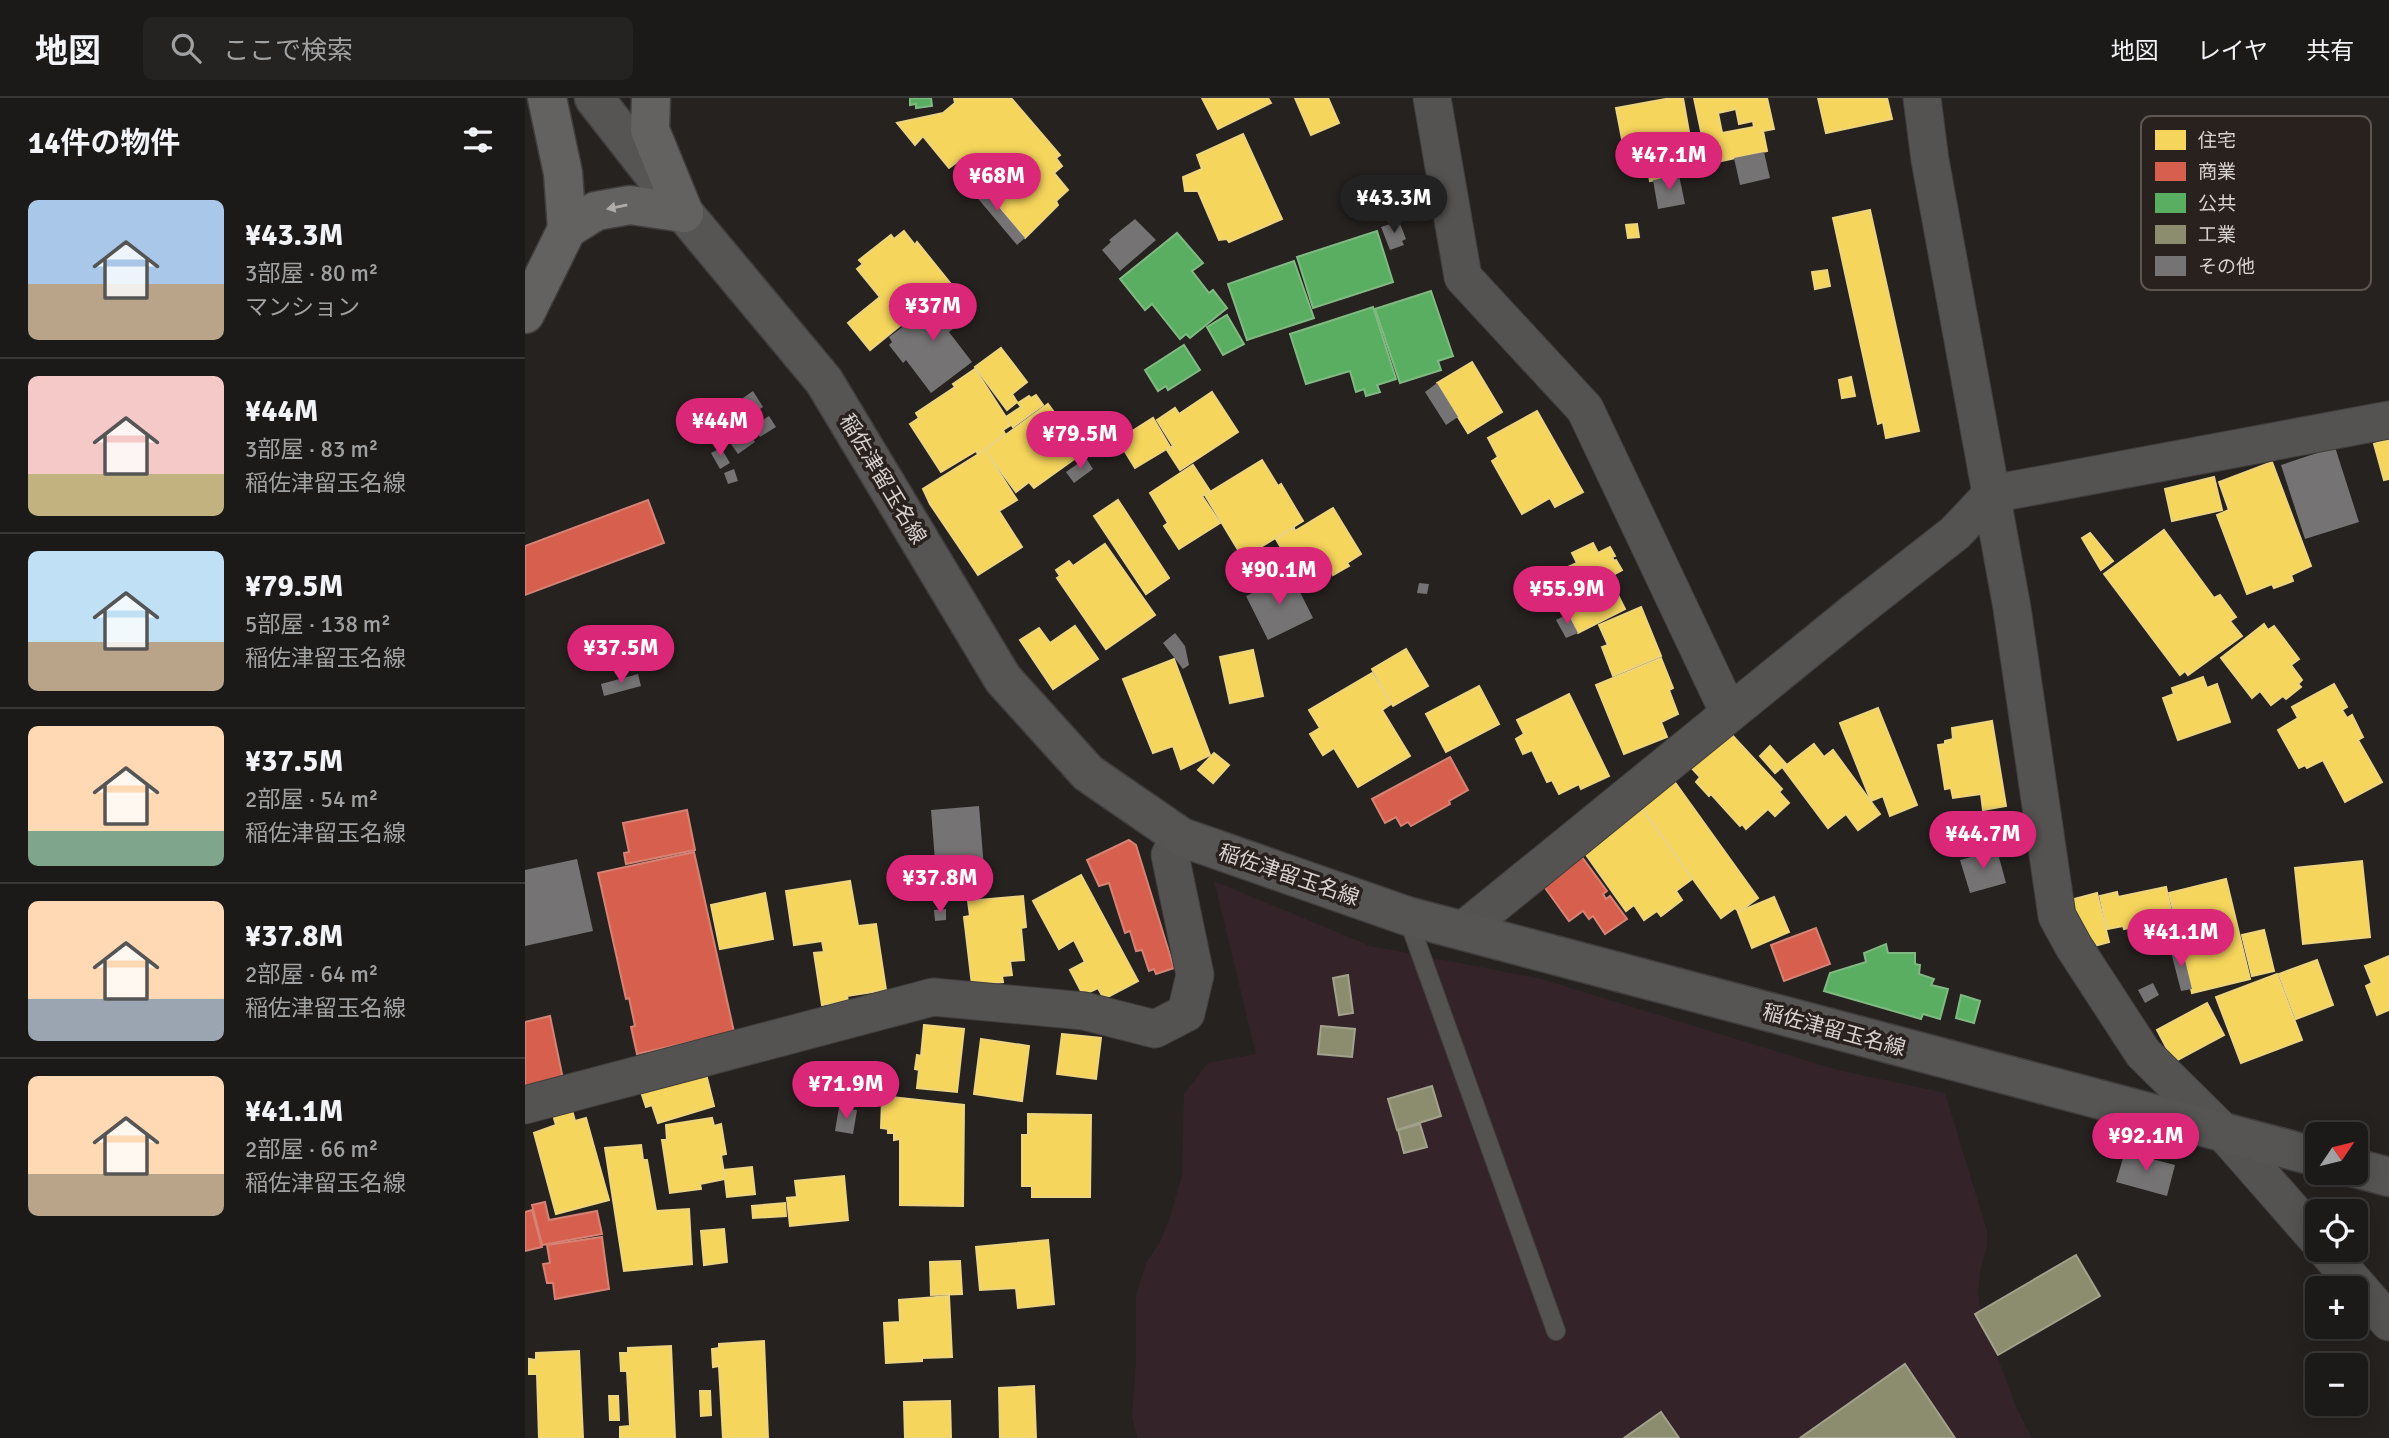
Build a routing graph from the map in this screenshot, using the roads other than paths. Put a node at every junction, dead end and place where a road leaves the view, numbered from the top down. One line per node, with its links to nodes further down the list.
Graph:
1 (547, 98): 7 (highway)
2 (594, 98): 6 (main road, 稲佐津留玉名線)
3 (651, 98): 6 (highway)
4 (1432, 98): 11 (street)
5 (1922, 98): 10 (street)
6 (684, 213): 7 (highway, one-way to 7); 12 (main road, 稲佐津留玉名線)
7 (567, 229): 8 (highway)
8 (525, 314)
9 (2389, 420): 10 (street)
10 (1992, 494): 11 (street); 16 (street)
11 (1729, 713): 14 (street)
12 (1181, 837): 13 (main road, 稲佐津留玉名線); 15 (street)
13 (1407, 916): 14 (main road, 稲佐津留玉名線); 23 (lane)
14 (1462, 932): 16 (main road, 稲佐津留玉名線)
15 (525, 1105)
16 (2224, 1133): 17 (main road, 稲佐津留玉名線); 20 (street)
17 (2305, 1154)
18 (2368, 1171): 19 (main road)
19 (2389, 1177)
20 (2305, 1225)
21 (2336, 1262): 22 (street)
22 (2389, 1322)
23 (1556, 1331)

